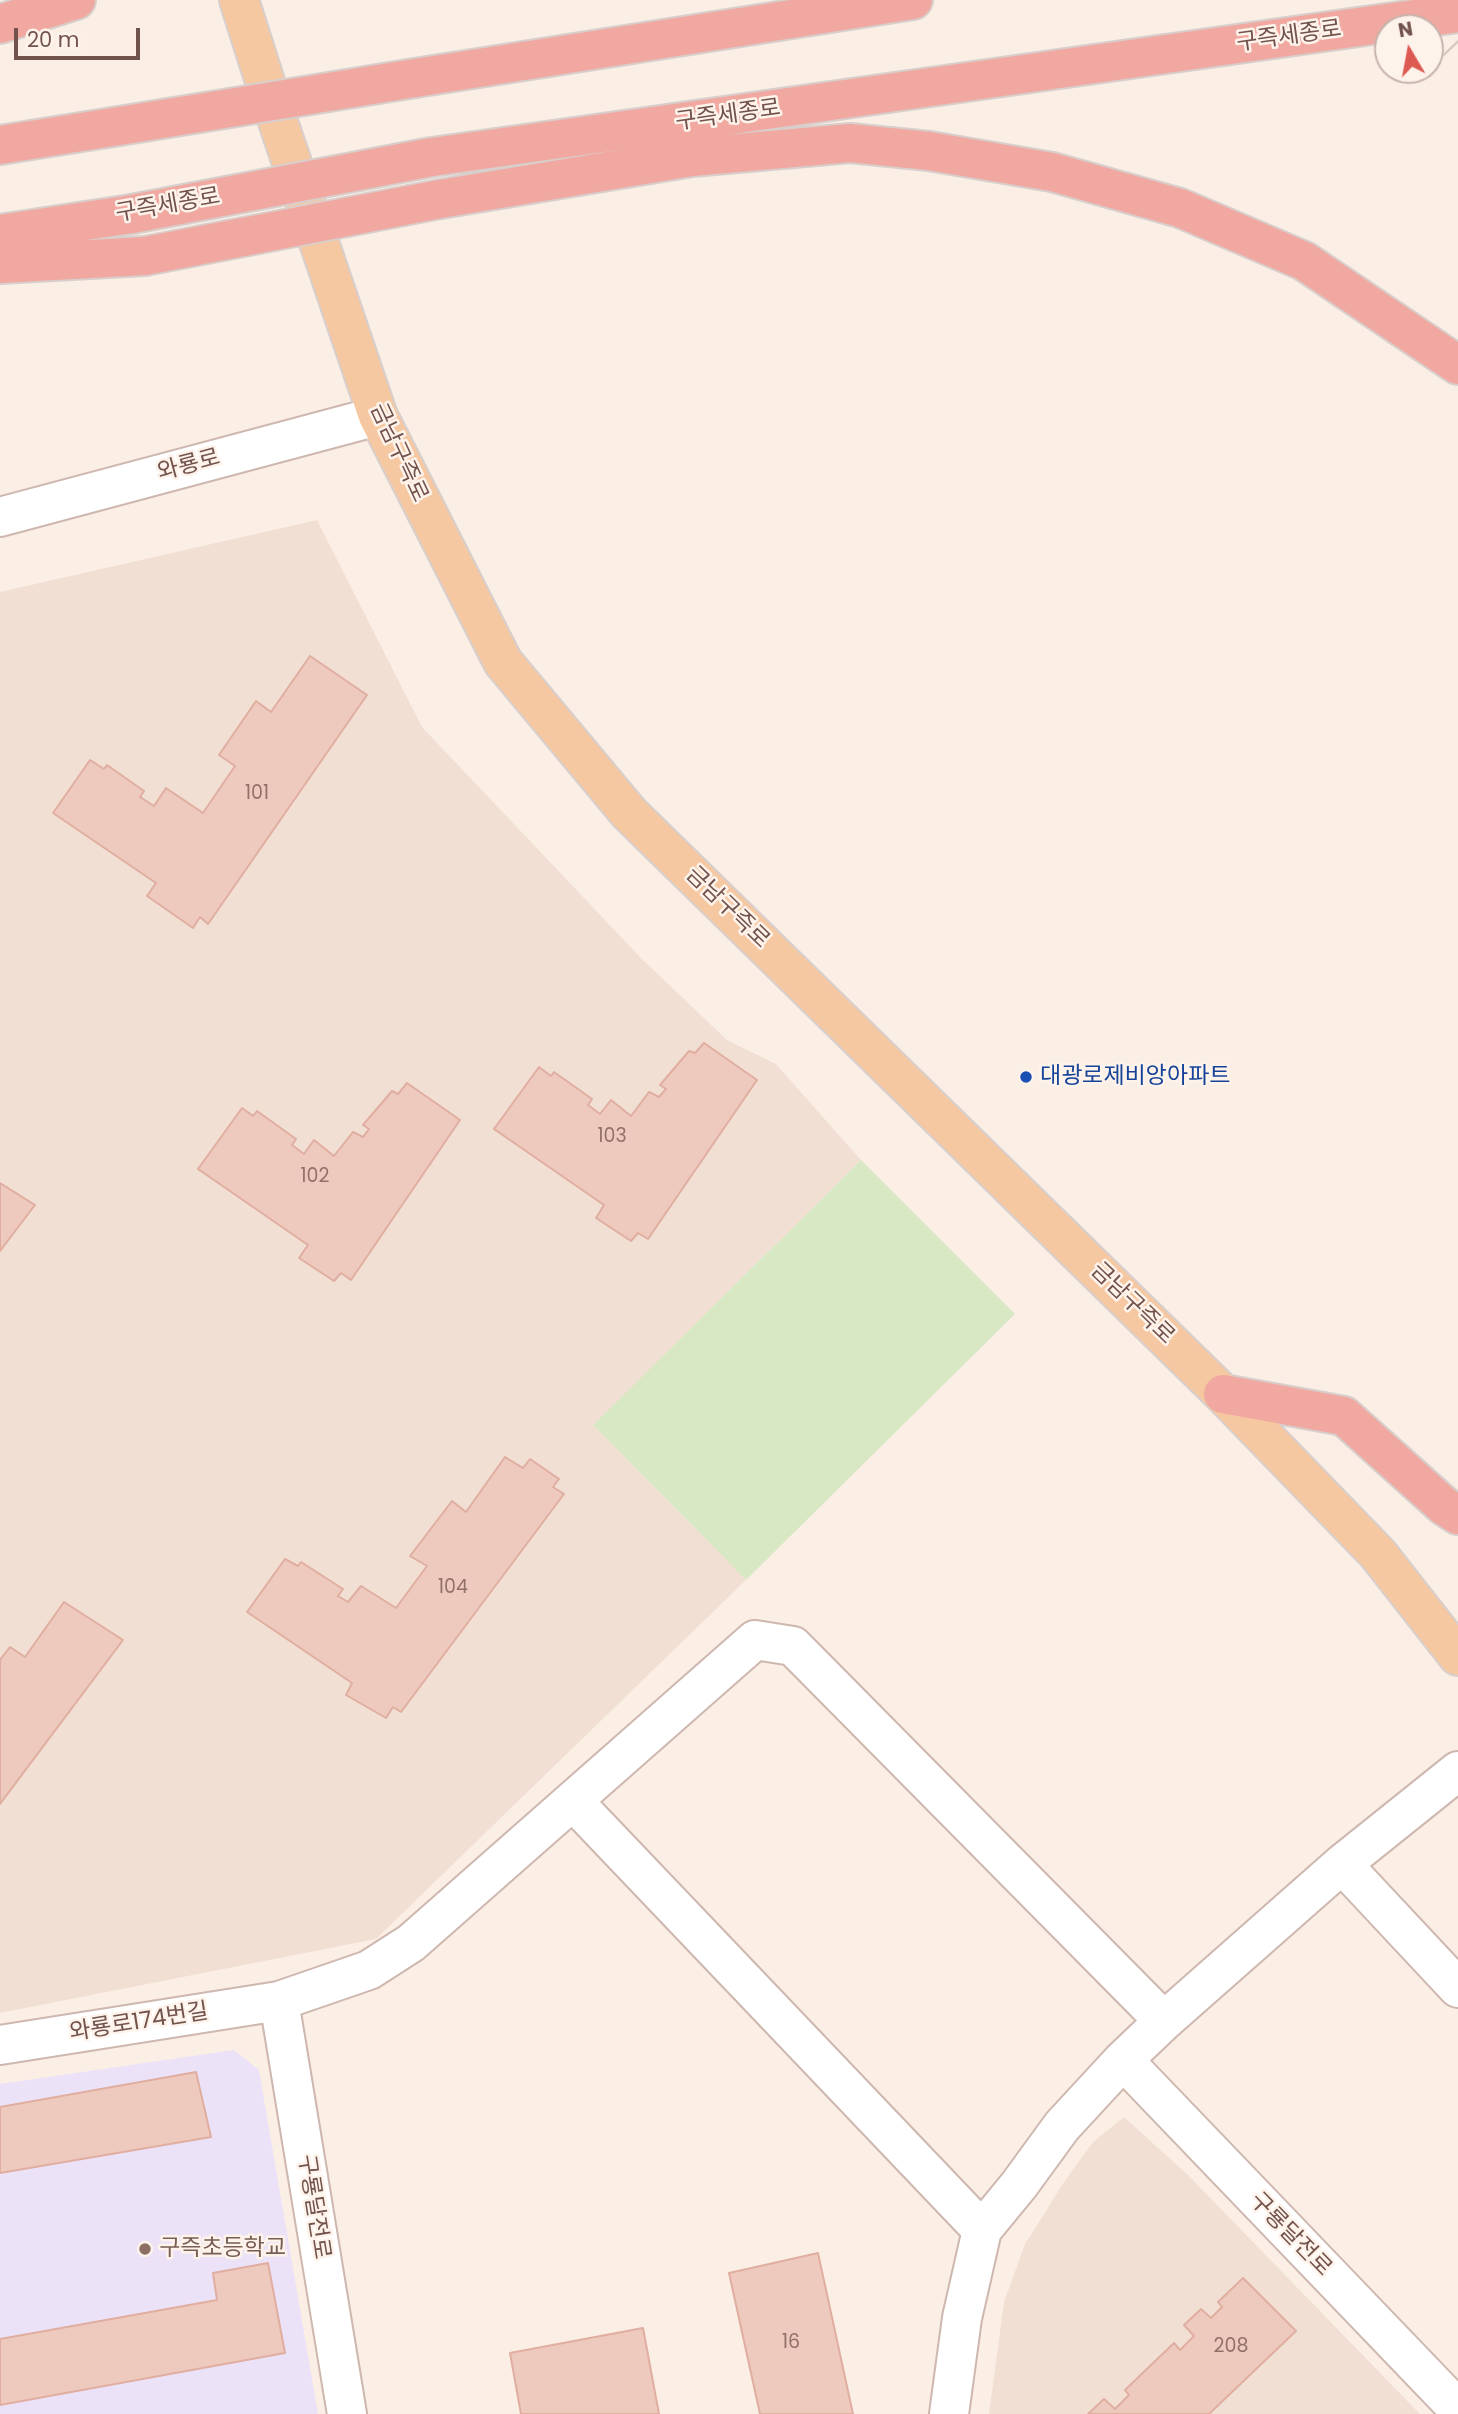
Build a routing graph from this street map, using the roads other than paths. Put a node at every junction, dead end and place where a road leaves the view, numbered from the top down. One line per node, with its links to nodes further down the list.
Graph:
1 (239, 0): 10 (main road, 금남구즉로)
2 (913, 0): 6 (highway, bridge)
3 (69, 2): 5 (highway)
4 (1458, 13): 7 (highway, 구즉세종로, bridge)
5 (0, 24)
6 (0, 145)
7 (0, 234)
8 (0, 264): 9 (highway, bridge)
9 (1458, 365)
10 (378, 416): 11 (street, 와룡로); 12 (main road, 금남구즉로)
11 (0, 517)
12 (1223, 1394): 13 (highway); 14 (main road, 금남구즉로)
13 (1458, 1515)
14 (1458, 1656)
15 (1458, 1770): 17 (street)
16 (573, 1801): 19 (street, 와룡로174번길); 20 (street, 와룡로174번길); 23 (street)
17 (1342, 1864): 18 (street); 20 (street)
18 (1458, 1988)
19 (279, 2001): 21 (street, 와룡로174번길); 25 (street, 구룡달전로)
20 (1164, 2021): 22 (street)
21 (0, 2045)
22 (1123, 2060): 23 (street); 24 (street, 구룡달전로)
23 (982, 2230): 26 (street)
24 (1458, 2409)
25 (346, 2414)
26 (949, 2414)

